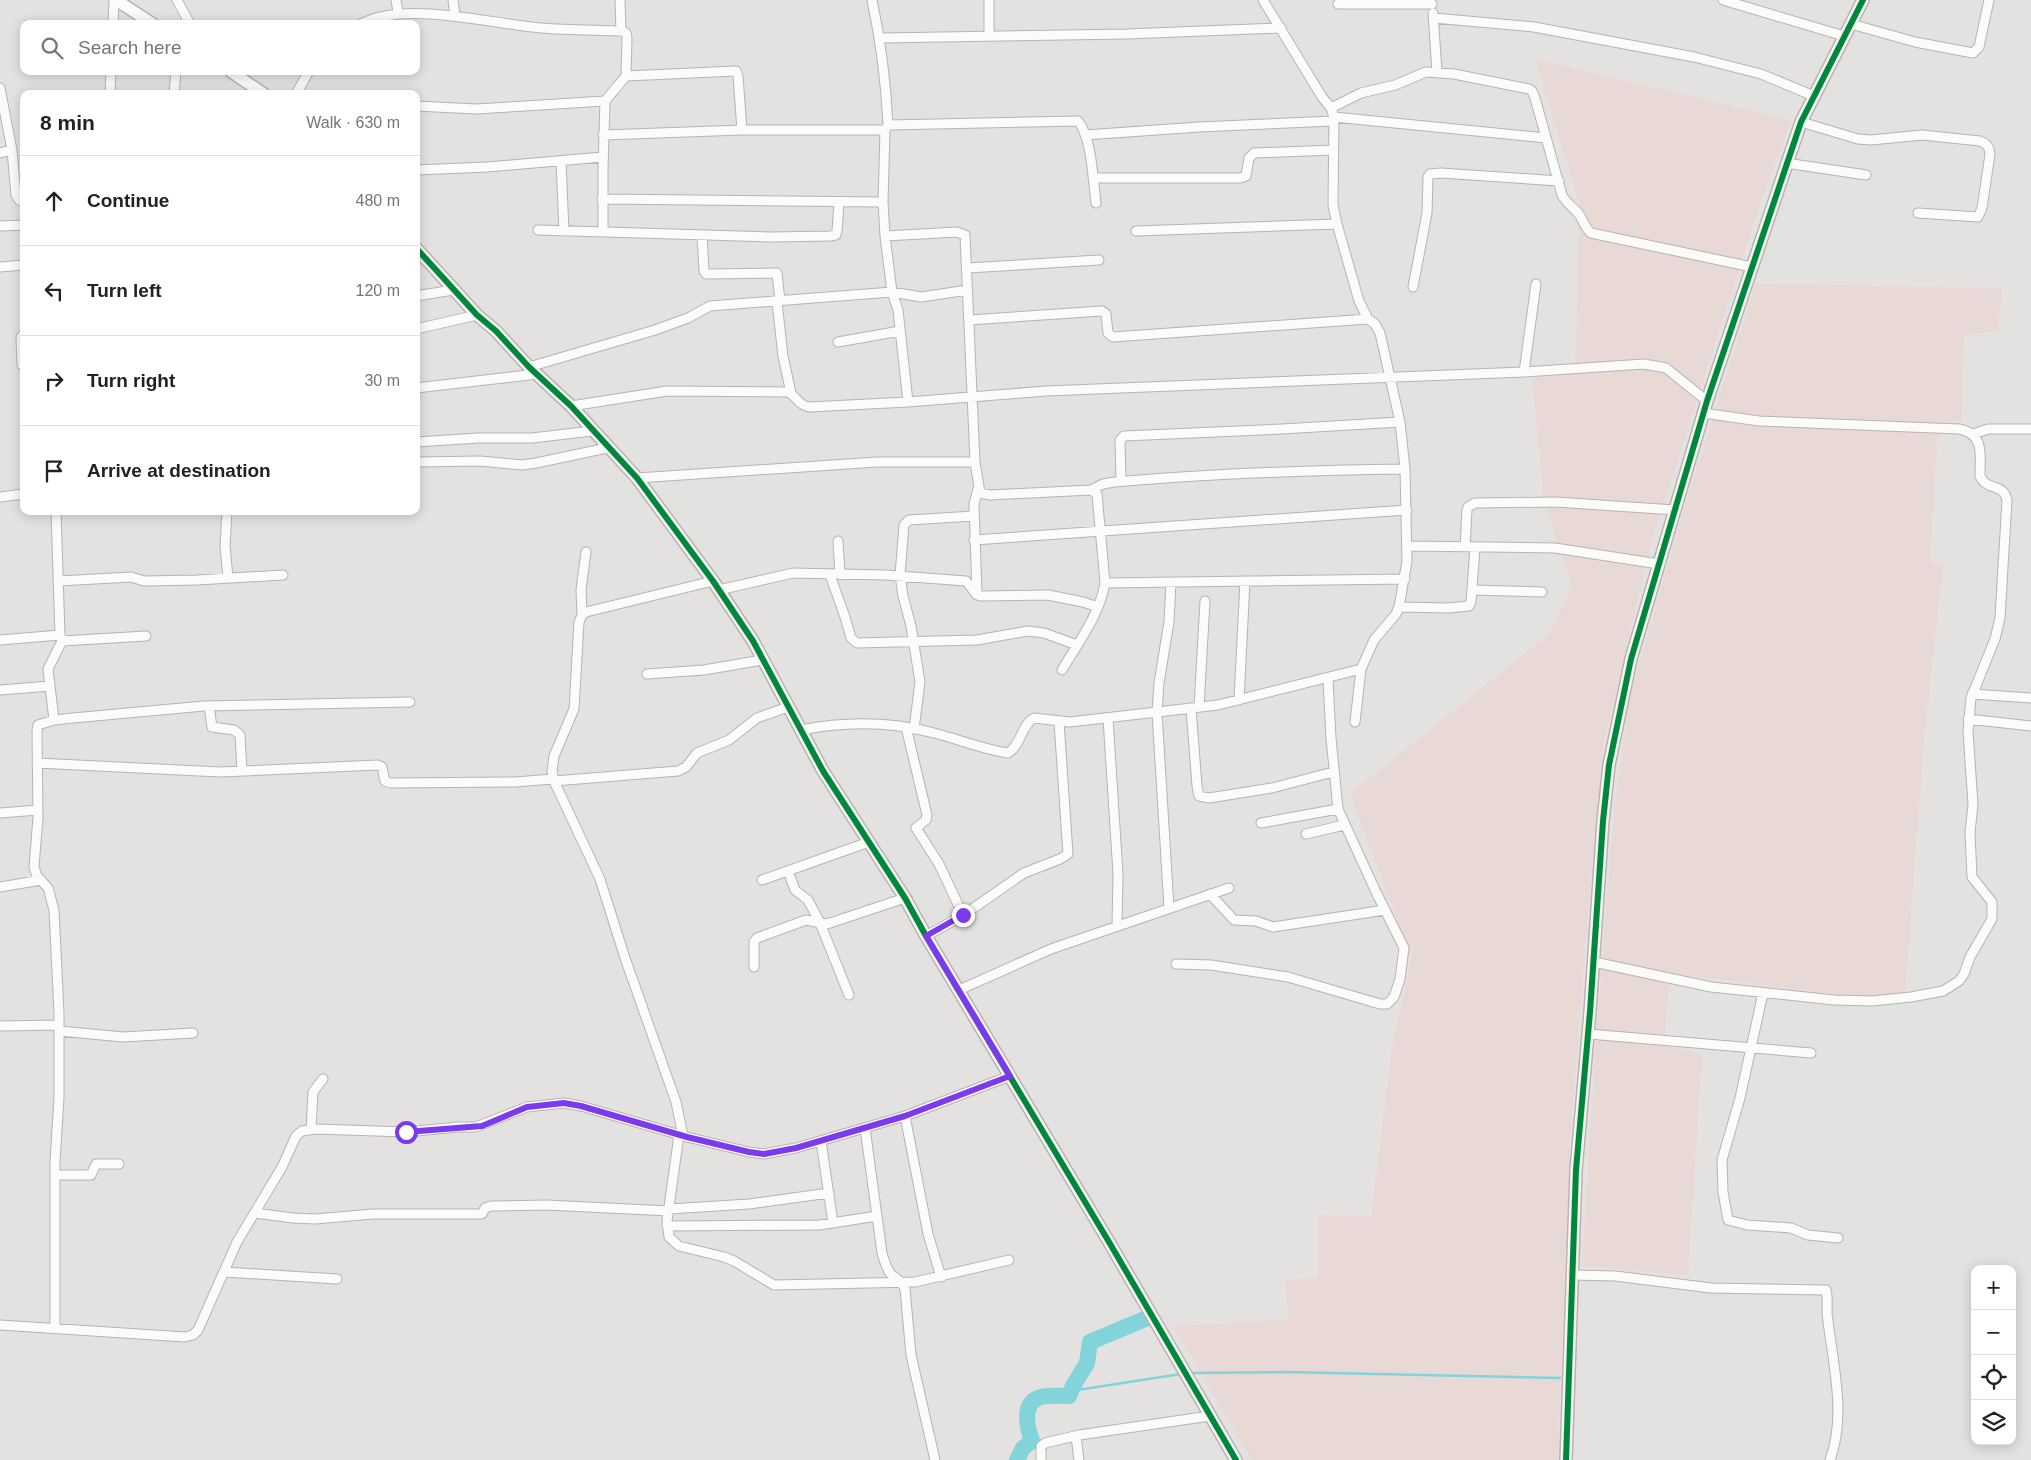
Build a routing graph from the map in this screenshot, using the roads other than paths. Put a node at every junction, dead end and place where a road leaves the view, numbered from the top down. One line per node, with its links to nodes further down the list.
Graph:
1 (115, 0): 17 (street); 18 (street)
2 (177, 0): 19 (street)
3 (396, 0): 14 (street)
4 (453, 0): 15 (street)
5 (620, 0): 23 (street)
6 (872, 0): 26 (street)
7 (989, 0): 24 (street)
8 (1263, 0): 22 (street)
9 (1723, 0): 25 (street)
10 (1863, 0): 21 (street)
11 (1989, 0): 21 (street)
12 (1432, 2): 13 (street); 16 (street)
13 (1338, 4)
14 (398, 12): 15 (street); 20 (street)
15 (456, 15): 23 (street)
16 (1434, 18): 27 (street); 38 (street)
17 (113, 20)
18 (147, 20)
19 (188, 20)
20 (370, 20)
21 (1851, 24): 25 (street)
22 (1281, 28): 24 (street); 42 (street)
23 (621, 30): 32 (street)
24 (989, 36): 26 (street)
25 (1844, 36): 38 (street)
26 (880, 38): 44 (street)
27 (1437, 72): 42 (street); 48 (street)
28 (111, 75): 34 (street)
29 (176, 75): 35 (street)
30 (236, 75): 36 (street)
31 (307, 75): 37 (street)
32 (626, 76): 39 (street); 45 (street)
33 (0, 88): 41 (street)
34 (110, 90)
35 (174, 90)
36 (258, 90)
37 (298, 90)
38 (1814, 96): 43 (street)
39 (605, 102): 40 (street); 46 (street)
40 (420, 106)
41 (3, 115): 49 (street)
42 (1333, 115): 47 (street); 48 (street); 50 (street)
43 (1801, 122): 54 (street); 64 (street)
44 (886, 128): 45 (street); 47 (street); 61 (street)
45 (742, 130): 46 (street)
46 (603, 135): 52 (street)
47 (1085, 135): 57 (street)
48 (1546, 138): 58 (street)
49 (12, 150): 51 (street); 60 (street)
50 (1333, 150): 57 (street); 65 (street)
51 (0, 153)
52 (603, 157): 53 (street); 59 (street)
53 (561, 161): 55 (street); 69 (street)
54 (1786, 163): 56 (street); 78 (street)
55 (420, 170)
56 (1866, 175)
57 (1092, 178): 63 (street)
58 (1558, 181): 78 (street); 81 (street)
59 (602, 199): 62 (street); 71 (street)
60 (20, 200)
61 (883, 202): 62 (street); 73 (street)
62 (839, 203): 72 (street)
63 (1096, 203)
64 (1918, 213)
65 (1337, 224): 70 (street); 89 (street)
66 (20, 225): 67 (street)
67 (0, 226)
68 (538, 230): 69 (street)
69 (564, 231): 71 (street)
70 (1136, 231)
71 (603, 232): 72 (street)
72 (702, 235): 86 (street)
73 (885, 236): 79 (street); 84 (street)
74 (420, 253): 82 (street)
75 (1099, 260): 79 (street)
76 (20, 265): 77 (street)
77 (0, 267)
78 (1752, 267): 99 (street)
79 (968, 268): 83 (street)
80 (1536, 284): 94 (street)
81 (1413, 287)
82 (453, 290): 85 (street); 87 (street)
83 (968, 290): 84 (street); 88 (street)
84 (892, 292): 86 (street); 91 (street)
85 (420, 295)
86 (778, 302): 93 (street); 97 (street)
87 (477, 315): 90 (street); 93 (street)
88 (969, 320): 89 (street); 98 (street)
89 (1368, 320): 95 (street)
90 (420, 328)
91 (900, 331): 92 (street); 100 (street)
92 (838, 342)
93 (533, 371): 96 (street); 101 (street)
94 (1524, 372): 95 (street); 99 (street)
95 (1391, 376): 98 (street); 103 (street)
96 (420, 387)
97 (791, 394): 100 (street); 101 (street)
98 (973, 395): 100 (street); 110 (street)
99 (1707, 401): 102 (street)
100 (908, 402)
101 (571, 406): 105 (street)
102 (1703, 413): 106 (street); 119 (street)
103 (1400, 422): 111 (street); 113 (street)
104 (2031, 429): 106 (street)
105 (592, 431): 107 (street); 108 (street)
106 (1973, 434): 160 (street)
107 (420, 442)
108 (607, 448): 109 (street); 112 (street)
109 (420, 462)
110 (975, 462): 112 (street); 114 (street)
111 (1405, 469): 113 (street); 118 (street)
112 (637, 478): 140 (street)
113 (1121, 482): 115 (street)
114 (978, 490): 115 (street); 122 (street)
115 (1091, 490): 123 (street)
116 (20, 494): 117 (street)
117 (0, 497)
118 (1407, 510): 123 (street); 126 (street)
119 (1675, 510): 127 (street); 129 (street)
120 (56, 515): 136 (street)
121 (227, 515): 134 (street)
122 (974, 516): 124 (street); 133 (street)
123 (1100, 531): 124 (street); 139 (street)
124 (974, 540): 143 (street)
125 (838, 541): 132 (street)
126 (1408, 546): 127 (street); 135 (street)
127 (1470, 547): 129 (street); 141 (street)
128 (586, 552): 147 (street)
129 (1659, 564): 200 (street)
130 (283, 575): 134 (street)
131 (830, 575): 132 (street); 140 (street); 151 (street)
132 (840, 575): 133 (street)
133 (900, 575): 143 (street); 151 (street)
134 (228, 578): 136 (street)
135 (1405, 579): 137 (street); 146 (street)
136 (59, 581): 149 (street)
137 (1245, 581): 138 (street); 162 (street)
138 (1172, 582): 139 (street); 167 (street)
139 (1105, 583): 145 (street)
140 (716, 585): 147 (street); 153 (street)
141 (1472, 590): 142 (street); 146 (street)
142 (1542, 592)
143 (978, 594): 145 (street)
144 (1205, 601): 166 (street)
145 (1098, 607): 152 (street)
146 (1399, 607): 154 (street)
147 (582, 615): 179 (street)
148 (146, 636): 149 (street)
149 (61, 638): 150 (street); 158 (street)
150 (0, 640)
151 (914, 641): 152 (street); 174 (street)
152 (1078, 645): 155 (street)
153 (762, 660): 156 (street); 165 (street)
154 (1361, 669): 157 (street); 172 (street)
155 (1062, 670)
156 (647, 674)
157 (1328, 679): 162 (street); 178 (street)
158 (50, 686): 159 (street); 170 (street)
159 (0, 690)
160 (1972, 694): 161 (street); 169 (street)
161 (2031, 698)
162 (1239, 700): 166 (street)
163 (410, 702): 164 (street)
164 (209, 706): 170 (street); 177 (street)
165 (788, 707): 175 (street); 179 (street)
166 (1195, 708): 167 (street); 178 (street)
167 (1157, 712): 168 (street); 194 (street)
168 (1108, 718): 171 (street); 198 (street)
169 (1968, 719): 173 (street); 204 (street)
170 (54, 720): 176 (street)
171 (1059, 722): 174 (street); 196 (street)
172 (1355, 722)
173 (2031, 726)
174 (910, 728): 175 (street); 196 (street)
175 (801, 730): 186 (street)
176 (37, 763): 177 (street); 181 (street)
177 (242, 771): 179 (street)
178 (1333, 772): 180 (street)
179 (554, 780): 217 (street)
180 (1338, 809): 183 (street); 184 (street)
181 (38, 810): 182 (street); 188 (street)
182 (0, 813)
183 (1261, 823)
184 (1344, 825): 185 (street); 195 (street)
185 (1306, 834)
186 (869, 842): 187 (street); 193 (street)
187 (788, 871): 189 (street); 197 (street)
188 (41, 880): 190 (street); 207 (street)
189 (762, 880)
190 (0, 887)
191 (1229, 888): 192 (street)
192 (1210, 894): 194 (street); 195 (street)
193 (905, 898): 197 (street); 199 (street)
194 (1169, 908): 198 (street)
195 (1385, 910): 201 (street)
196 (963, 915): 199 (street)
197 (820, 923): 202 (street); 205 (street)
198 (1117, 926): 203 (street)
199 (926, 936): 203 (street)
200 (1594, 962): 204 (street); 209 (street)
201 (1176, 964)
202 (754, 967)
203 (959, 990): 212 (street)
204 (1763, 993): 210 (street)
205 (849, 995)
206 (0, 1026): 207 (street)
207 (59, 1028): 208 (street); 220 (street)
208 (193, 1033)
209 (1588, 1034): 210 (street); 230 (street)
210 (1750, 1048): 211 (street); 227 (street)
211 (1811, 1053)
212 (1010, 1076): 214 (street); 236 (street)
213 (323, 1079): 216 (street)
214 (905, 1116): 215 (street); 231 (street)
215 (865, 1128): 218 (street); 224 (street)
216 (311, 1130): 217 (street); 223 (street)
217 (681, 1135): 218 (street); 222 (street)
218 (822, 1141): 221 (street)
219 (119, 1164): 220 (street)
220 (55, 1175): 235 (street)
221 (828, 1194): 222 (street); 225 (street)
222 (669, 1210): 223 (street); 226 (street)
223 (255, 1213): 229 (street)
224 (877, 1216): 225 (street); 233 (street)
225 (833, 1223): 226 (street)
226 (667, 1226): 233 (street)
227 (1838, 1238)
228 (1009, 1260): 231 (street)
229 (224, 1272): 232 (street); 235 (street)
230 (1572, 1275): 242 (street); 243 (street)
231 (941, 1277): 233 (street)
232 (337, 1279)
233 (902, 1282): 238 (street)
234 (0, 1325): 235 (street)
235 (55, 1327)
236 (1210, 1416): 237 (street); 241 (street)
237 (1076, 1436): 239 (street); 240 (street)
238 (935, 1460)
239 (1041, 1460)
240 (1079, 1460)
241 (1236, 1460)
242 (1566, 1460)
243 (1830, 1460)

